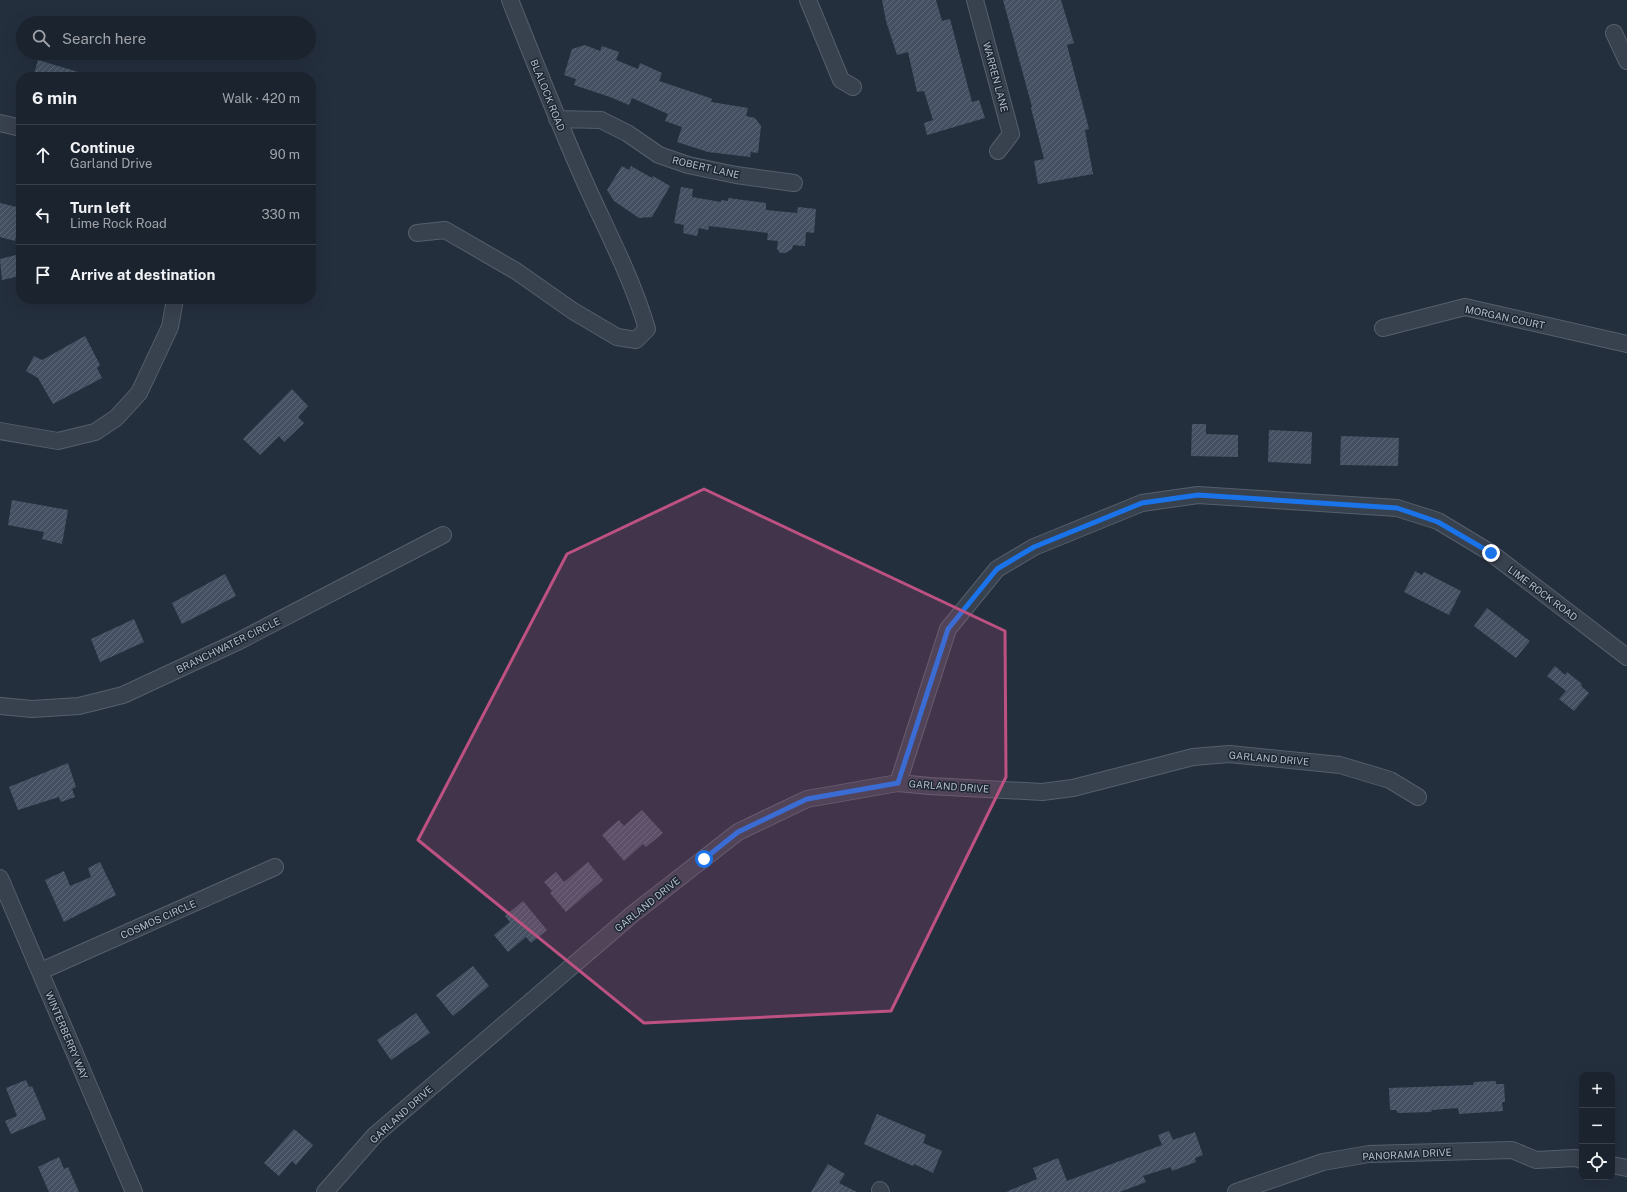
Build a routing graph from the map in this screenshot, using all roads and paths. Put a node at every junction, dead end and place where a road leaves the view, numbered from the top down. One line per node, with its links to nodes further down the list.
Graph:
1 (510, 0): 7 (street, BLALOCK ROAD)
2 (808, 0): 6 (street)
3 (975, 0): 10 (street, WARREN LANE)
4 (1614, 33): 5 (street)
5 (1627, 61)
6 (853, 87)
7 (557, 119): 11 (street, ROBERT LANE); 12 (street, BLALOCK ROAD)
8 (0, 123): 9 (street)
9 (16, 127)
10 (998, 151)
11 (794, 183)
12 (417, 233)
13 (174, 304): 16 (street)
14 (1383, 328): 15 (street, MORGAN COURT)
15 (1627, 344)
16 (0, 431)
17 (442, 535): 19 (street, BRANCHWATER CIRCLE)
18 (1627, 657): 20 (street, LIME ROCK ROAD)
19 (0, 706)
20 (898, 783): 21 (street, GARLAND DRIVE); 30 (street, GARLAND DRIVE)
21 (1418, 797)
22 (275, 867): 24 (street, COSMOS CIRCLE)
23 (0, 878): 24 (street, WINTERBERRY WAY)
24 (41, 972): 29 (street, WINTERBERRY WAY)
25 (1579, 1159): 28 (street, PANORAMA DRIVE)
26 (1615, 1166): 27 (street)
27 (1627, 1168)
28 (1243, 1191)
29 (134, 1192)
30 (325, 1192)

